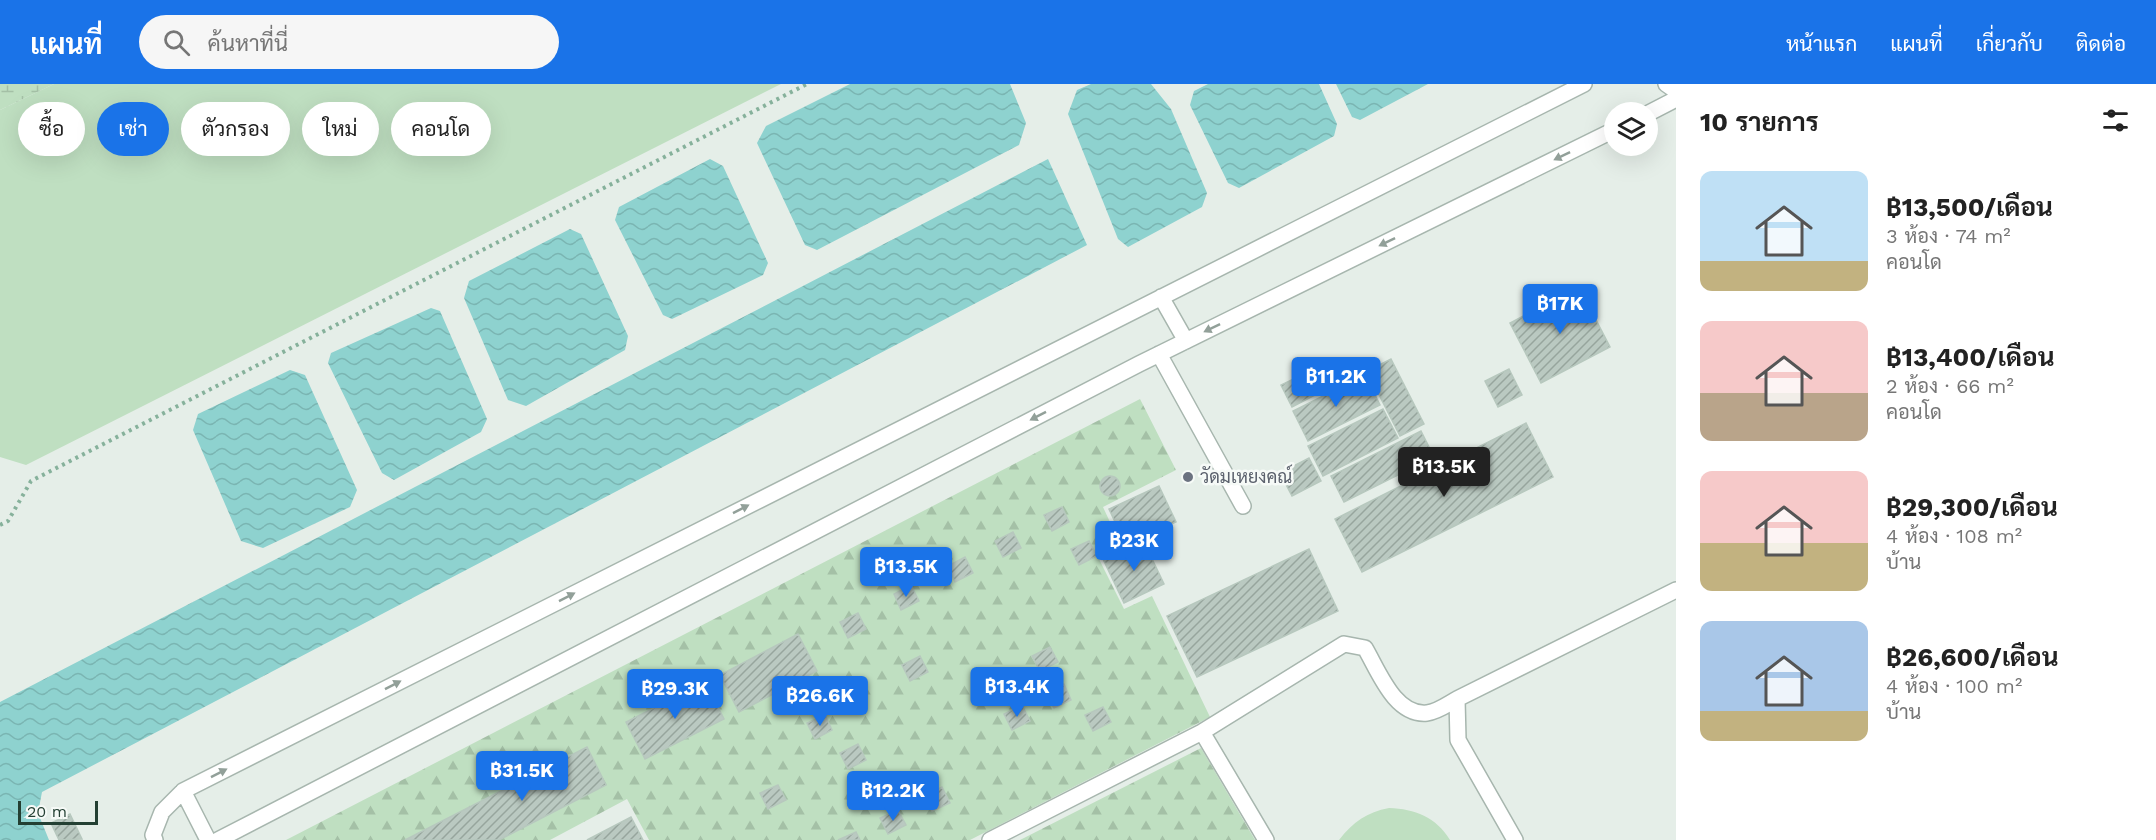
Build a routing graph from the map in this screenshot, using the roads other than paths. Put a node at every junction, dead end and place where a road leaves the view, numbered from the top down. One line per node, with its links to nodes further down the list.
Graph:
1 (1584, 84): 7 (lane)
2 (1666, 84): 3 (lane)
3 (1676, 91)
4 (1676, 99): 5 (lane)
5 (1658, 108)
6 (1604, 135): 8 (lane, one-way to 8)
7 (1161, 297): 8 (lane); 14 (lane, one-way to 7)
8 (1186, 341): 9 (lane)
9 (1159, 354): 10 (lane); 17 (lane, one-way to 17)
10 (1242, 506)
11 (1676, 590): 12 (lane)
12 (1457, 699): 13 (lane); 20 (lane)
13 (1202, 732): 18 (lane); 19 (lane)
14 (183, 791): 15 (lane); 16 (lane)
15 (155, 840)
16 (208, 840)
17 (218, 840)
18 (990, 840)
19 (1266, 840)
20 (1515, 840)

